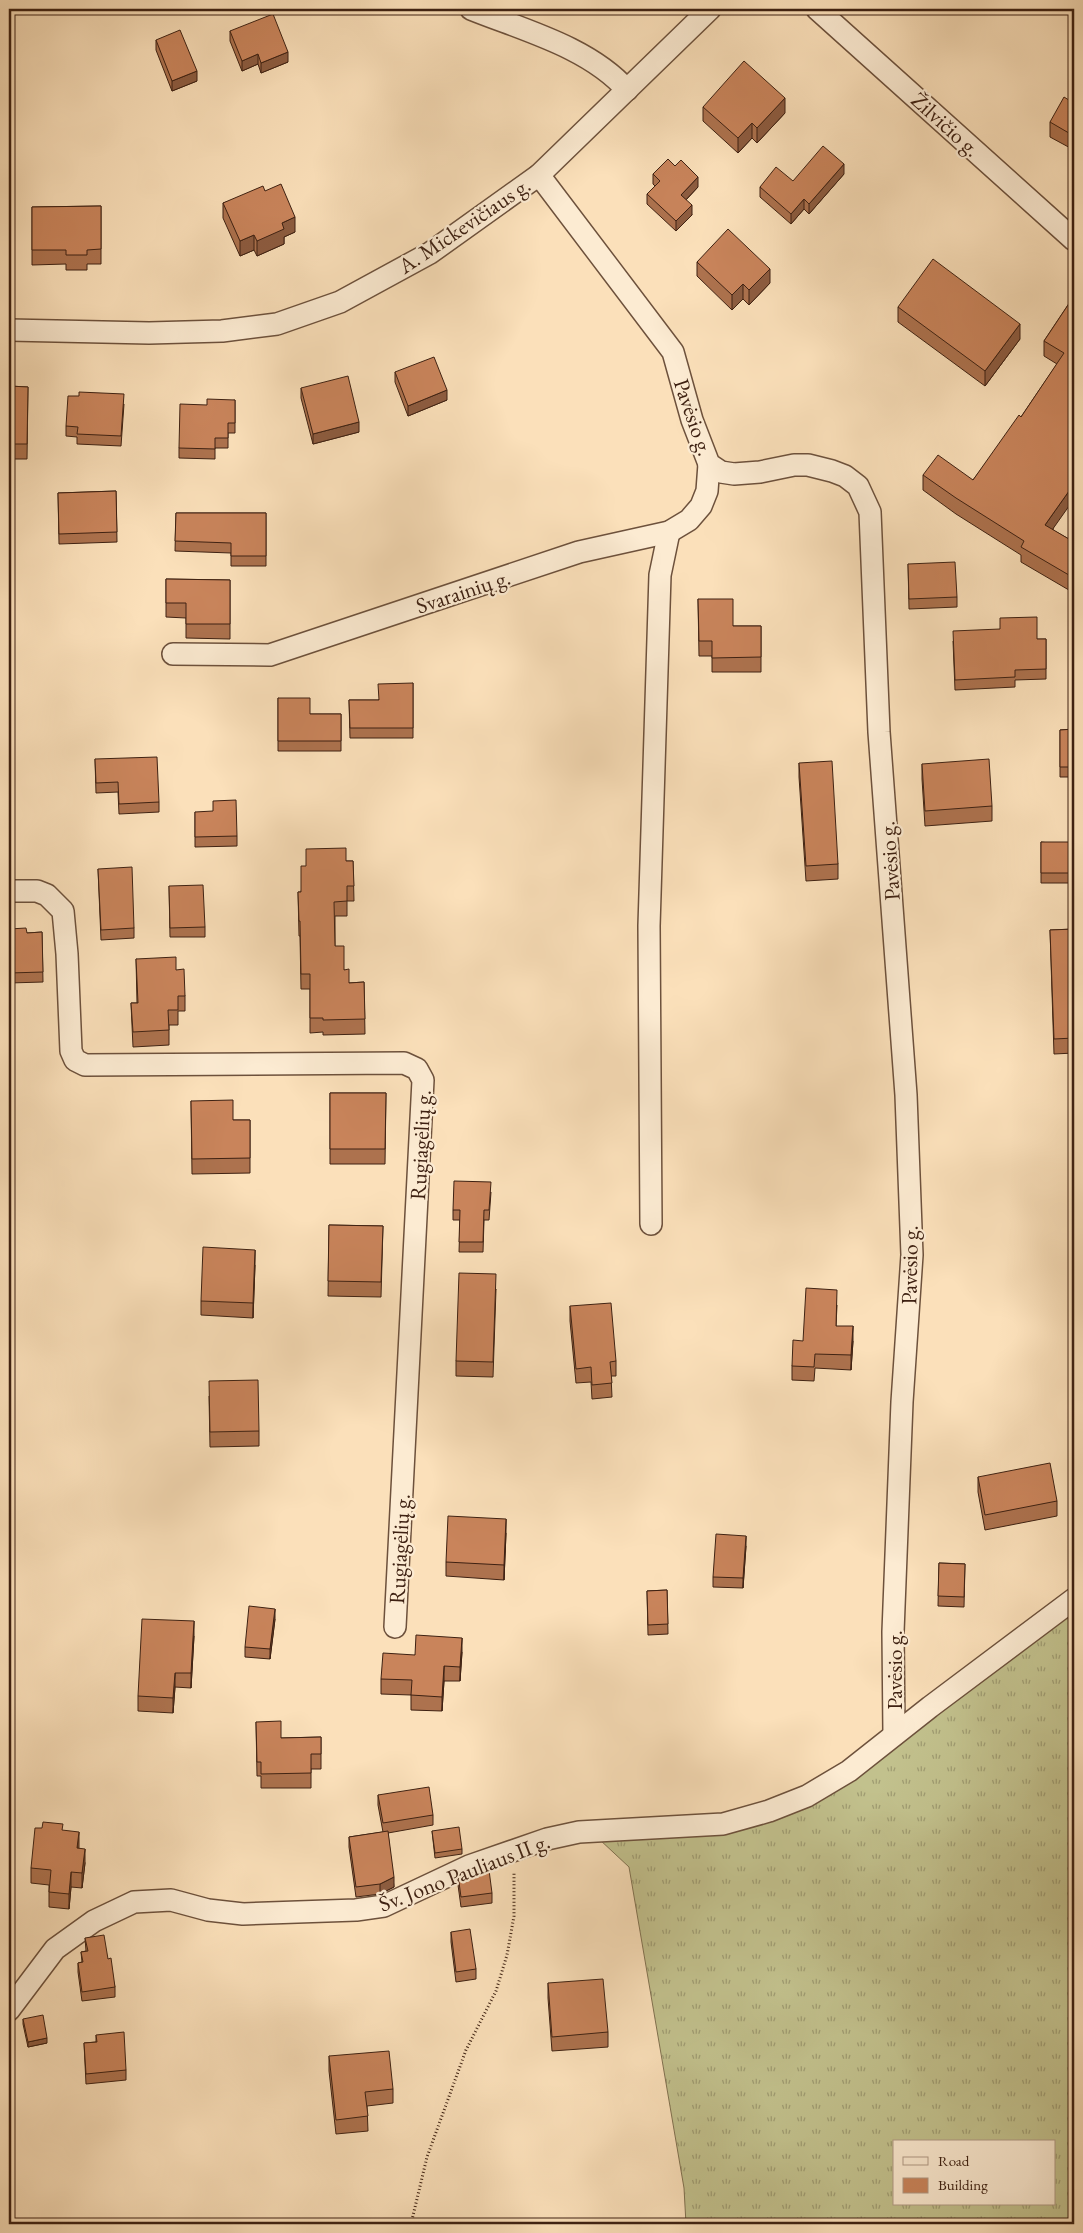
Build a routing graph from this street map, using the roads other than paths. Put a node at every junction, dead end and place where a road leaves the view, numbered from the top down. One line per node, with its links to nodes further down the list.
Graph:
1 (470, 9): 4 (street)
2 (710, 9): 4 (street, A. Mickevičiaus g.)
3 (817, 9): 6 (street, Žilvičio g.)
4 (627, 90): 5 (street, A. Mickevičiaus g.)
5 (539, 175): 7 (street, A. Mickevičiaus g.); 8 (street, Pavėsio g.)
6 (1074, 240)
7 (9, 330)
8 (709, 464): 9 (street, Svarainių g.); 15 (street, Pavėsio g.)
9 (669, 532): 10 (street, Svarainių g.); 12 (street)
10 (173, 654)
11 (9, 891): 14 (street, Rugiagėlių g.)
12 (651, 1224)
13 (1074, 1599): 15 (street, Šv. Jono Pauliaus II g.)
14 (395, 1627)
15 (894, 1735): 16 (street, Šv. Jono Pauliaus II g.)
16 (9, 2010)

